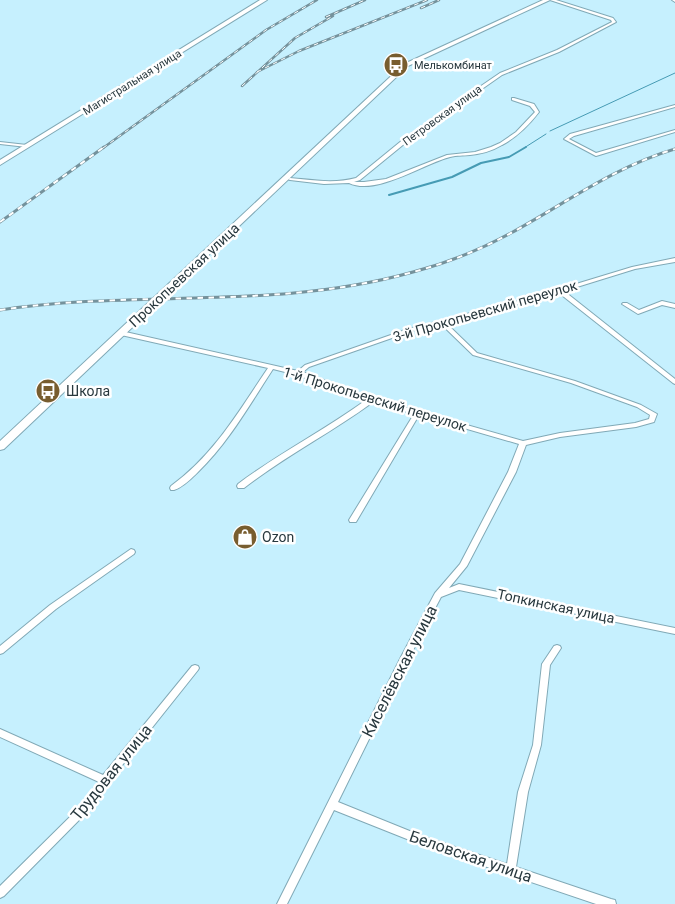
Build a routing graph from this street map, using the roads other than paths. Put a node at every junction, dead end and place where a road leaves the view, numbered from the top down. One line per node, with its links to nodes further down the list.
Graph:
1 (264, 0): 8 (main road, Магистральная улица)
2 (548, 0): 17 (main road, Прокопьевская улица)
3 (552, 0): 11 (street, Петровская улица)
4 (514, 99): 11 (street)
5 (675, 106): 6 (street)
6 (675, 131)
7 (0, 143): 8 (street)
8 (27, 146): 9 (main road, Магистральная улица)
9 (0, 163)
10 (290, 179): 11 (street)
11 (348, 183)
12 (675, 260): 13 (street, 3-й Прокопьевский переулок)
13 (559, 290): 16 (street, 3-й Прокопьевский переулок); 20 (street)
14 (624, 304): 15 (street)
15 (675, 306)
16 (442, 322): 19 (street, 3-й Прокопьевский переулок); 23 (street, 1-й Прокопьевский переулок)
17 (122, 334): 18 (street, 1-й Прокопьевский переулок); 24 (main road, Прокопьевская улица)
18 (271, 368): 19 (street, 1-й Прокопьевский переулок); 26 (street)
19 (299, 373): 21 (street, 1-й Прокопьевский переулок)
20 (675, 382)
21 (371, 400): 22 (street, 1-й Прокопьевский переулок); 25 (street)
22 (417, 414): 23 (street, 1-й Прокопьевский переулок); 27 (street)
23 (523, 443): 29 (street, Киселёвская улица)
24 (0, 447)
25 (241, 486)
26 (174, 488)
27 (353, 520)
28 (131, 552): 32 (street)
29 (438, 596): 30 (street, Топкинская улица); 36 (street, Киселёвская улица)
30 (675, 631)
31 (557, 648): 37 (street)
32 (0, 651)
33 (196, 668): 35 (street, Трудовая улица)
34 (0, 733): 35 (street)
35 (105, 780): 38 (street, Трудовая улица)
36 (331, 804): 37 (street, Беловская улица); 39 (street, Киселёвская улица)
37 (511, 870): 40 (street, Беловская улица)
38 (0, 893)
39 (282, 904)
40 (611, 904)

